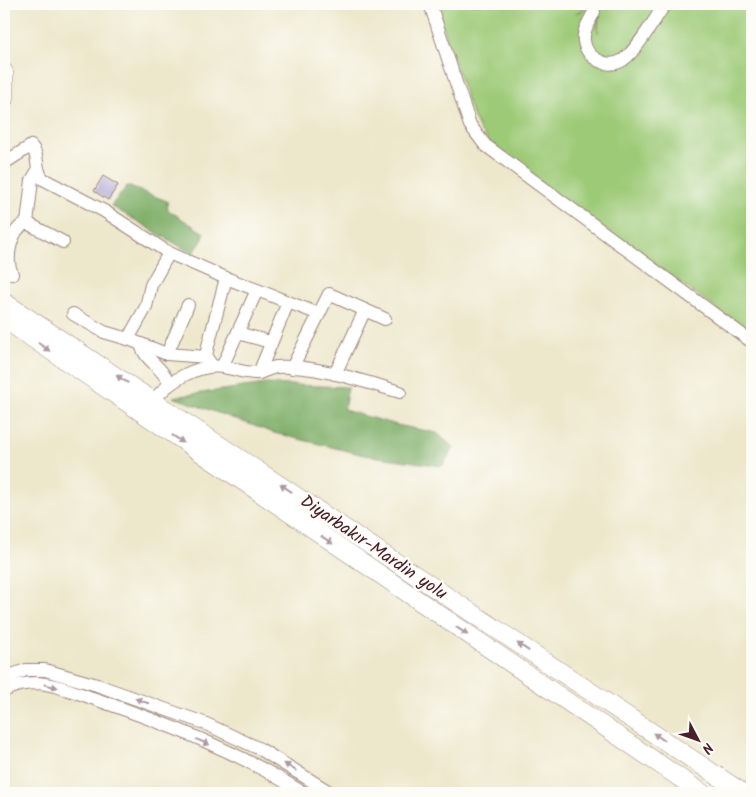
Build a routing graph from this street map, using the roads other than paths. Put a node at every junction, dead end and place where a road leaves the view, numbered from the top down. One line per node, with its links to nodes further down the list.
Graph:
1 (430, 4): 26 (street)
2 (665, 4): 3 (street)
3 (594, 12)
4 (4, 72): 5 (highway)
5 (4, 100)
6 (4, 163): 7 (street)
7 (38, 172): 8 (street); 10 (street)
8 (27, 223): 9 (street); 11 (street)
9 (63, 242)
10 (169, 253): 12 (street); 24 (street)
11 (12, 274)
12 (226, 278): 13 (street); 29 (street)
13 (257, 290): 16 (street); 23 (street)
14 (4, 296): 21 (highway)
15 (4, 302): 21 (highway, Diyarbakır-Mardin yolu)
16 (288, 302): 20 (street); 25 (street)
17 (188, 305): 28 (street)
18 (365, 310): 20 (street); 22 (street); 32 (street)
19 (73, 314): 24 (street)
20 (319, 314): 30 (street)
21 (12, 316): 35 (highway, Diyarbakır-Mardin yolu, one-way to 21); 40 (highway, Diyarbakır-Mardin yolu, one-way to 40)
22 (386, 319)
23 (238, 333): 25 (street); 29 (street)
24 (128, 339): 27 (street)
25 (270, 342): 31 (street)
26 (752, 342)
27 (141, 344): 28 (street); 33 (street)
28 (167, 354): 29 (street)
29 (214, 364): 31 (street); 33 (street)
30 (292, 368): 31 (street); 32 (street)
31 (259, 373)
32 (335, 374): 34 (street)
33 (169, 382): 35 (street)
34 (400, 392)
35 (154, 400): 41 (highway, Diyarbakır-Mardin yolu, one-way to 35)
36 (4, 678): 39 (street, one-way to 36)
37 (4, 691): 38 (street, one-way to 38)
38 (303, 793)
39 (331, 793)
40 (702, 793)
41 (743, 793)

